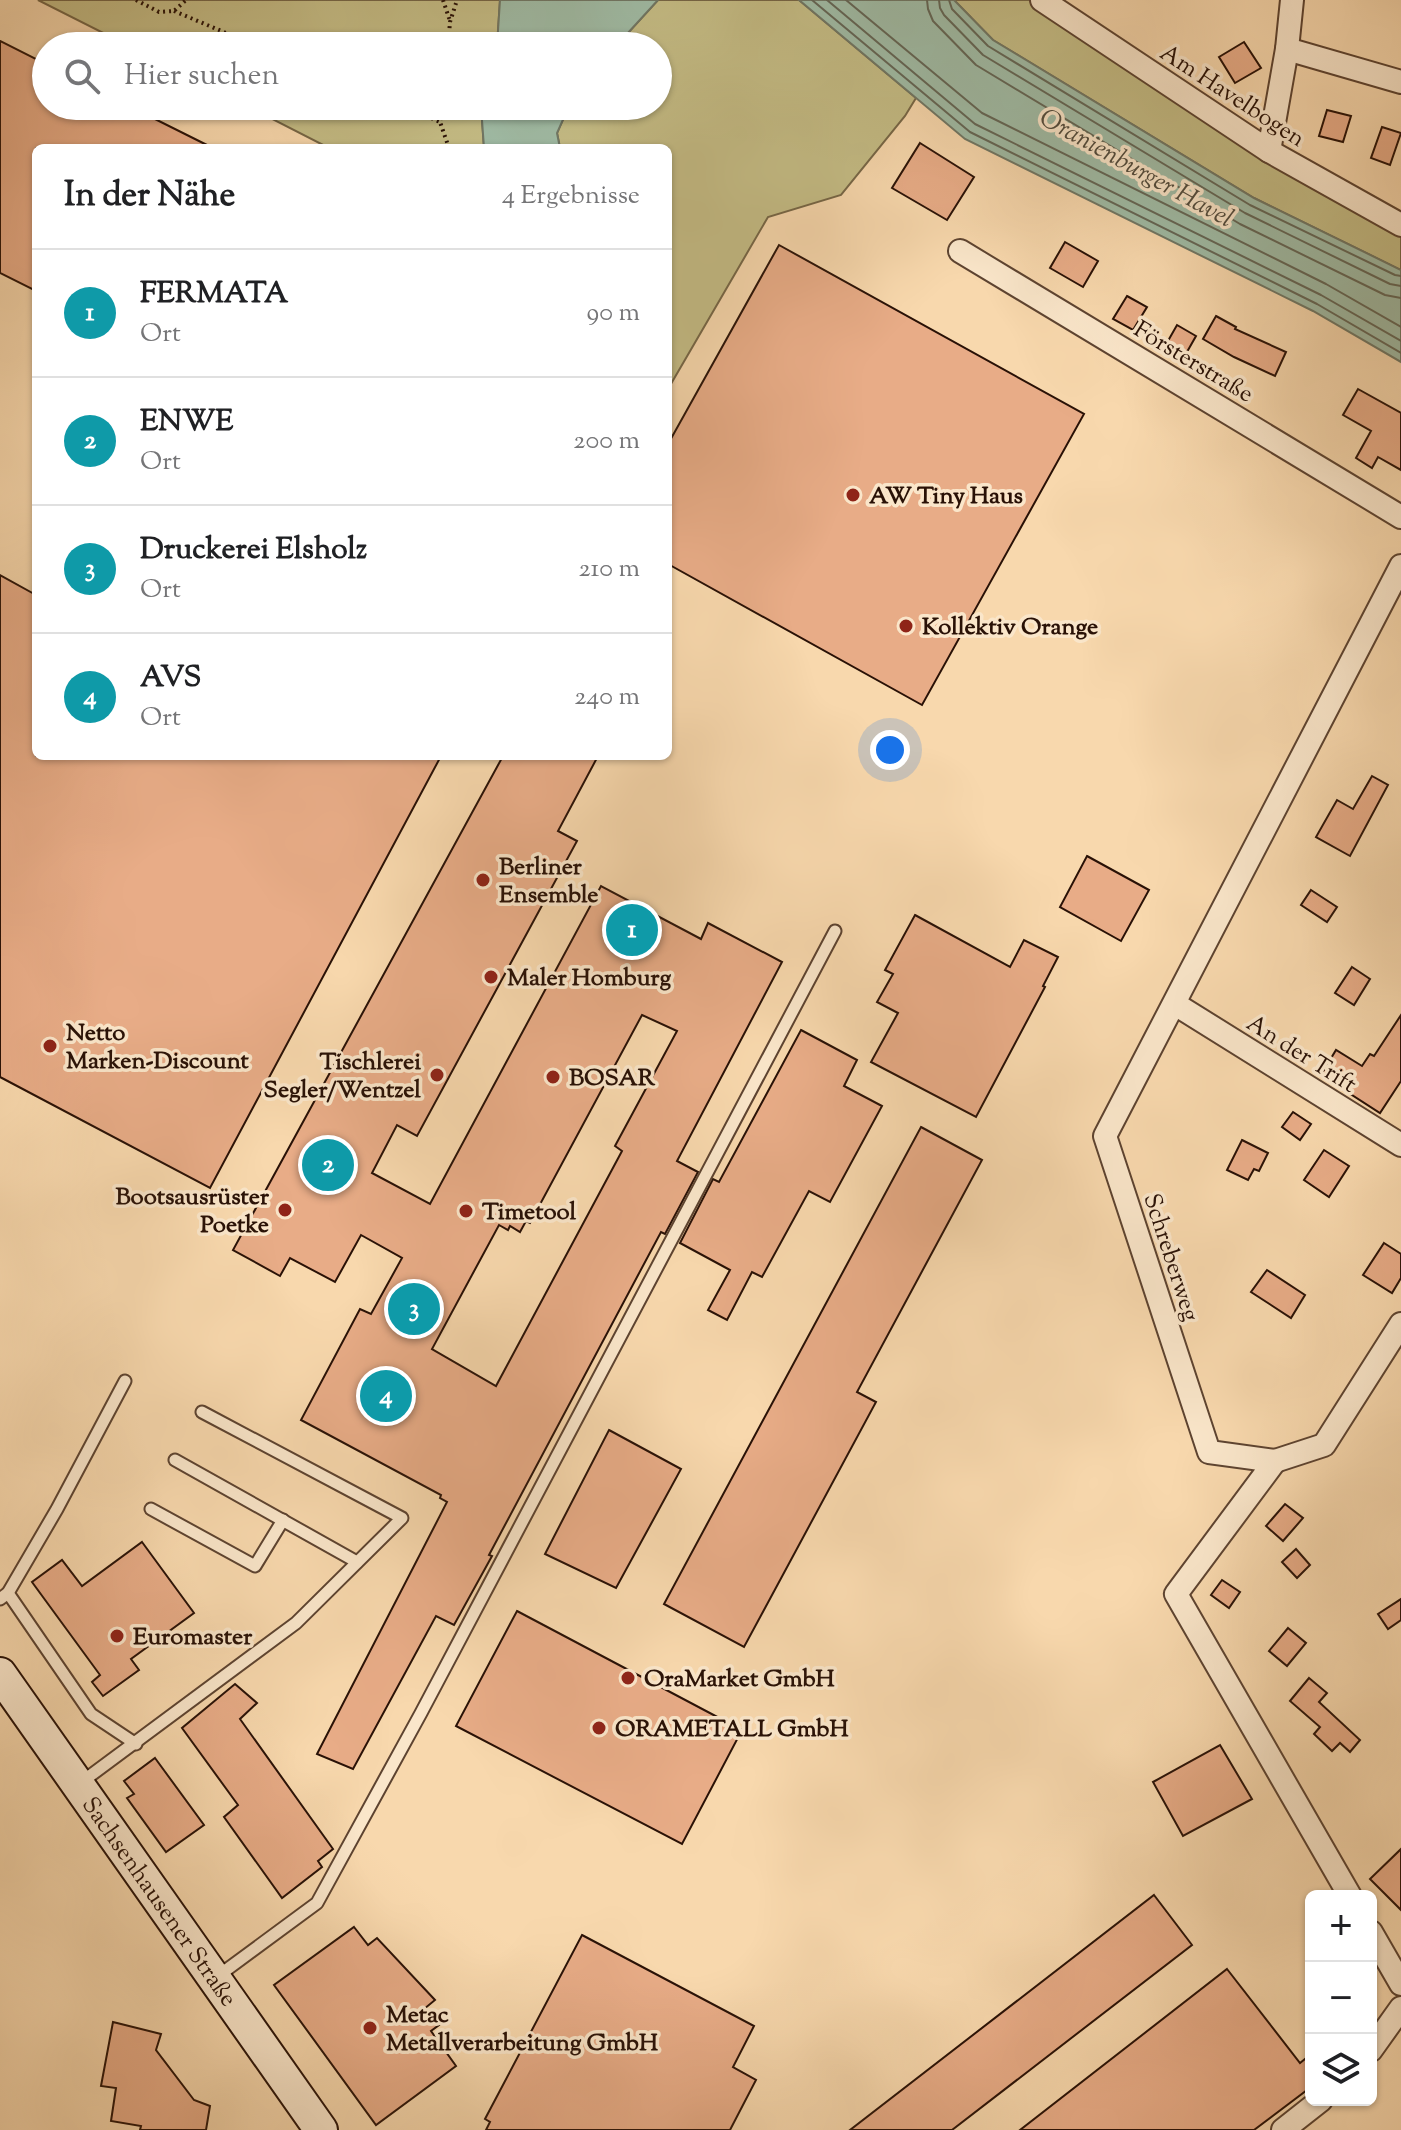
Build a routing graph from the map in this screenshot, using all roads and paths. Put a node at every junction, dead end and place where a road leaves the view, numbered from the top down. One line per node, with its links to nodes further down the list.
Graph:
1 (136, 0): 7 (path)
2 (186, 0): 7 (path)
3 (443, 0): 8 (path)
4 (457, 0): 8 (path)
5 (1042, 0): 16 (street, Am Havelbogen)
6 (1292, 0): 11 (street)
7 (174, 11): 9 (path)
8 (450, 22): 10 (path)
9 (224, 32)
10 (449, 32)
11 (1287, 49): 12 (street); 16 (street)
12 (1401, 82)
13 (436, 120): 14 (path)
14 (440, 122): 15 (path)
15 (448, 144)
16 (1269, 151): 17 (street, Am Havelbogen)
17 (1401, 225)
18 (960, 251): 19 (street, Försterstraße)
19 (1401, 517)
20 (1401, 566): 22 (street, Schreberweg)
21 (835, 931): 38 (lane)
22 (1175, 1004): 23 (street, An der Trift); 28 (street, Schreberweg)
23 (1401, 1145)
24 (1401, 1324): 28 (street)
25 (125, 1381): 32 (lane)
26 (202, 1412): 31 (lane)
27 (175, 1460): 30 (lane)
28 (1275, 1461): 36 (street)
29 (151, 1509): 30 (lane)
30 (283, 1520): 31 (lane)
31 (357, 1562): 34 (lane)
32 (4, 1596): 34 (lane)
33 (0, 1674): 35 (main road, Sachsenhausener Straße)
34 (136, 1744): 35 (lane)
35 (79, 1785): 38 (main road, Sachsenhausener Straße)
36 (1347, 1890)
37 (1377, 1942): 39 (street)
38 (214, 1979): 43 (main road, Sachsenhausener Straße)
39 (1401, 1984)
40 (1401, 2008): 41 (street)
41 (1377, 2042)
42 (1313, 2106): 44 (street)
43 (321, 2130)
44 (1283, 2130)

